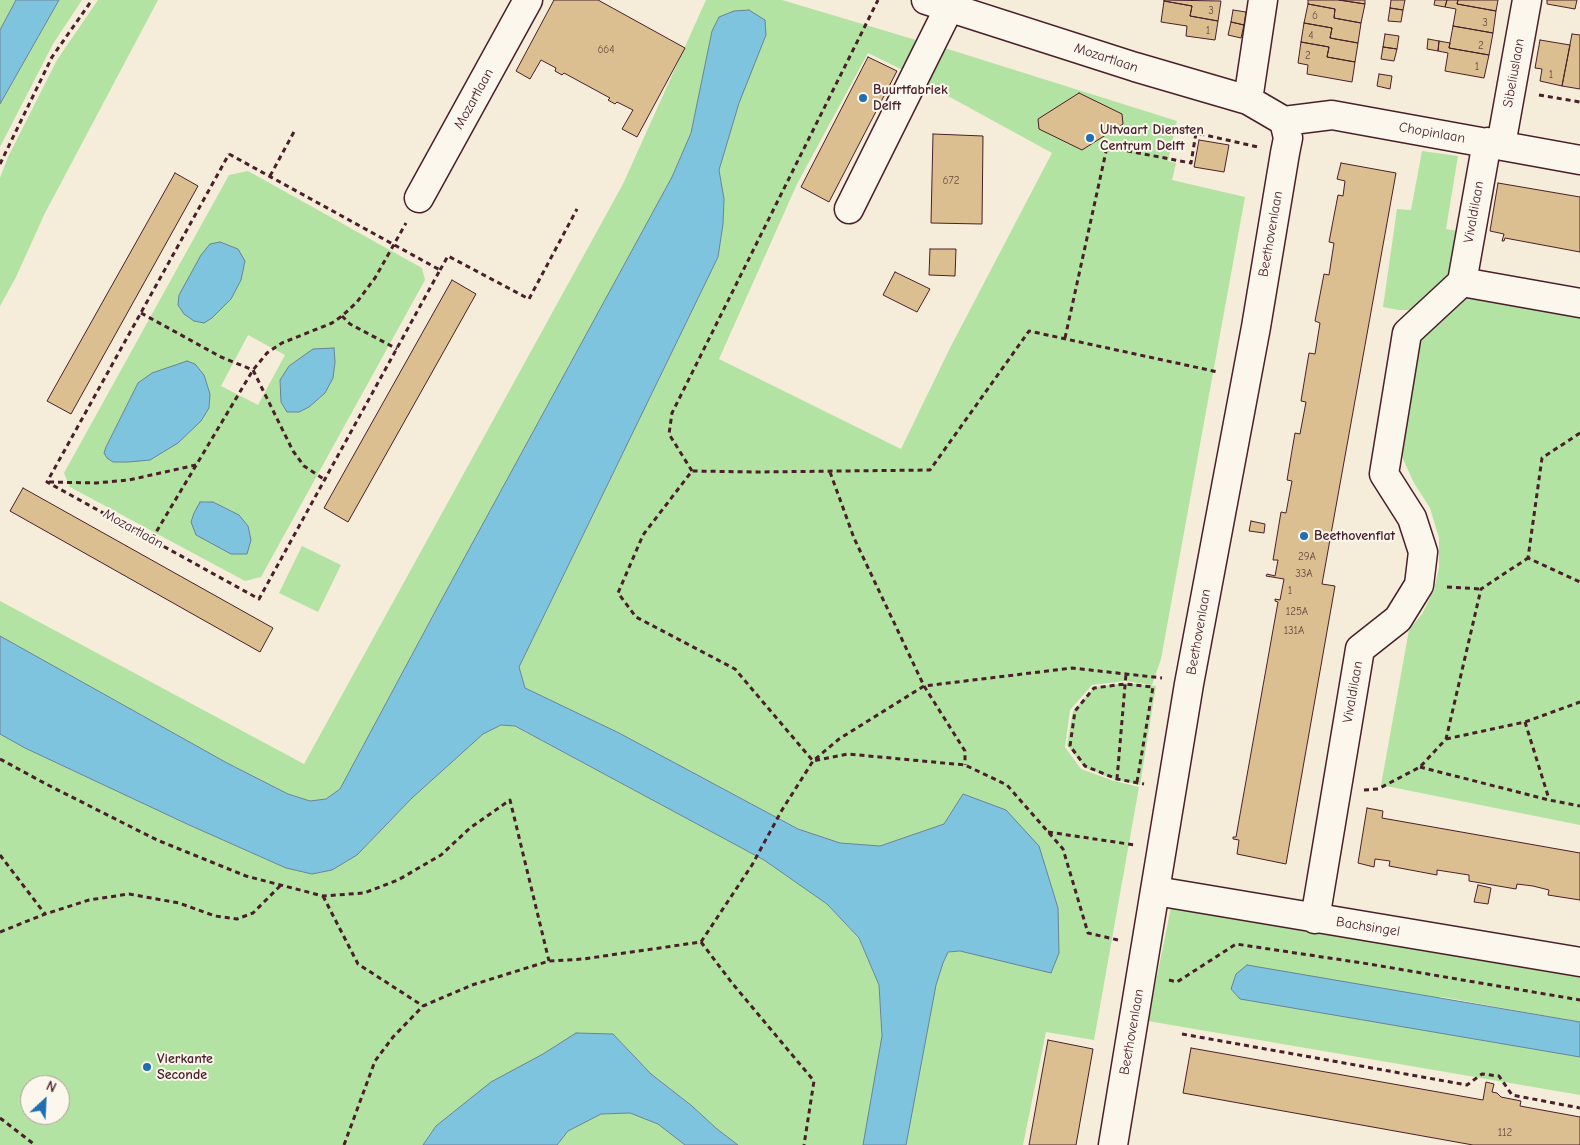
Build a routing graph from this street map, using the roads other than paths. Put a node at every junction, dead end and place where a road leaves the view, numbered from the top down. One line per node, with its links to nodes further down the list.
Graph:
1 (528, 0): 9 (street, Mozartlaan)
2 (1263, 0): 5 (street)
3 (1528, 0): 7 (street, Sibeliuslaan)
4 (938, 4): 5 (street, Mozartlaan); 10 (street)
5 (1248, 100): 6 (street, Mozartlaan)
6 (1284, 121): 7 (street, Chopinlaan); 13 (street, Beethovenlaan)
7 (1494, 144): 8 (street, Chopinlaan); 11 (street, Vivaldilaan)
8 (1580, 160)
9 (420, 198)
10 (849, 209)
11 (1462, 282): 12 (street); 14 (street, Vivaldilaan)
12 (1580, 303)
13 (1156, 891): 14 (street, Bachsingel); 16 (street, Beethovenlaan)
14 (1315, 918): 15 (street, Bachsingel)
15 (1580, 962)
16 (1113, 1145)

